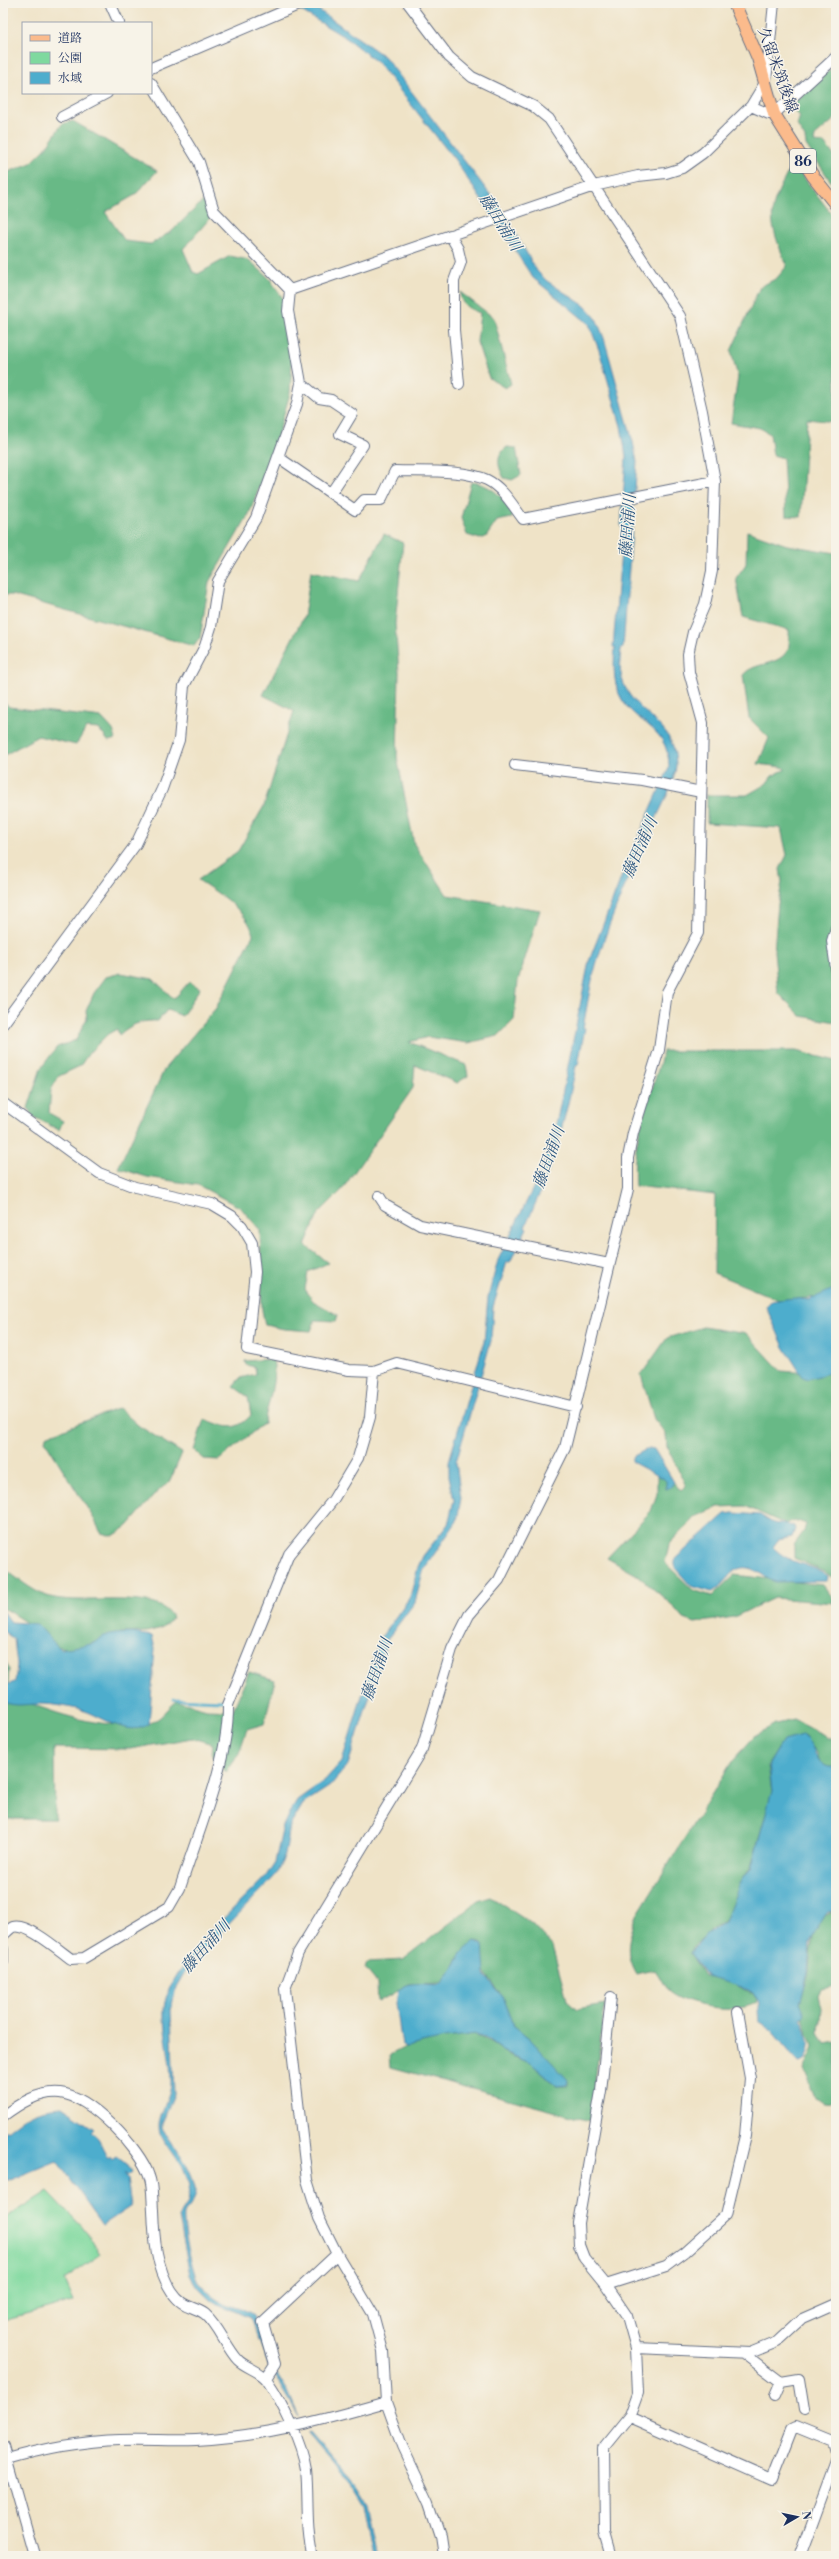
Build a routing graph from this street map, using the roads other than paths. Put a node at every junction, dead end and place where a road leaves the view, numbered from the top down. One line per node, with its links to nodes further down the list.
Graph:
1 (110, 3): 6 (street)
2 (303, 3): 8 (street)
3 (408, 3): 15 (street)
4 (734, 3): 9 (main road, 久留米筑後線 / 86)
5 (774, 3): 9 (street)
6 (119, 22)
7 (836, 57): 13 (street)
8 (152, 68)
9 (766, 81): 12 (street); 13 (main road, 久留米筑後線 / 86)
10 (152, 85): 18 (street)
11 (104, 94): 14 (street)
12 (751, 106): 13 (street); 15 (street)
13 (774, 114): 16 (main road, 久留米筑後線 / 86)
14 (62, 117)
15 (594, 186): 17 (street); 22 (street)
16 (836, 205)
17 (450, 235): 18 (street); 20 (street)
18 (290, 290): 19 (street)
19 (301, 383): 21 (street); 23 (street)
20 (459, 384)
21 (278, 456): 23 (street); 28 (street)
22 (715, 481): 23 (street); 25 (street)
23 (331, 493)
24 (515, 765): 25 (street)
25 (701, 792): 31 (street)
26 (836, 928): 27 (street)
27 (836, 969)
28 (3, 1024)
29 (3, 1103): 32 (street)
30 (379, 1196): 31 (street)
31 (609, 1264): 33 (street)
32 (374, 1371): 33 (street); 34 (street)
33 (576, 1407): 40 (street)
34 (3, 1935)
35 (3, 1949): 36 (street)
36 (3, 1962)
37 (611, 1997): 41 (street)
38 (738, 2012): 41 (street)
39 (3, 2116): 45 (street)
40 (337, 2254): 45 (street); 48 (street)
41 (606, 2285): 43 (street)
42 (836, 2304): 44 (street)
43 (636, 2348): 44 (street); 50 (street)
44 (743, 2353): 46 (street)
45 (270, 2371): 51 (street)
46 (781, 2382): 47 (street); 49 (street)
47 (775, 2396)
48 (386, 2402): 51 (street); 58 (street)
49 (804, 2410)
50 (628, 2417): 53 (street); 59 (street)
51 (291, 2427): 55 (street); 57 (street)
52 (3, 2446): 55 (street)
53 (836, 2453)
54 (836, 2458): 60 (street)
55 (5, 2459): 56 (street)
56 (34, 2556)
57 (314, 2556)
58 (443, 2556)
59 (612, 2556)
60 (800, 2556)

